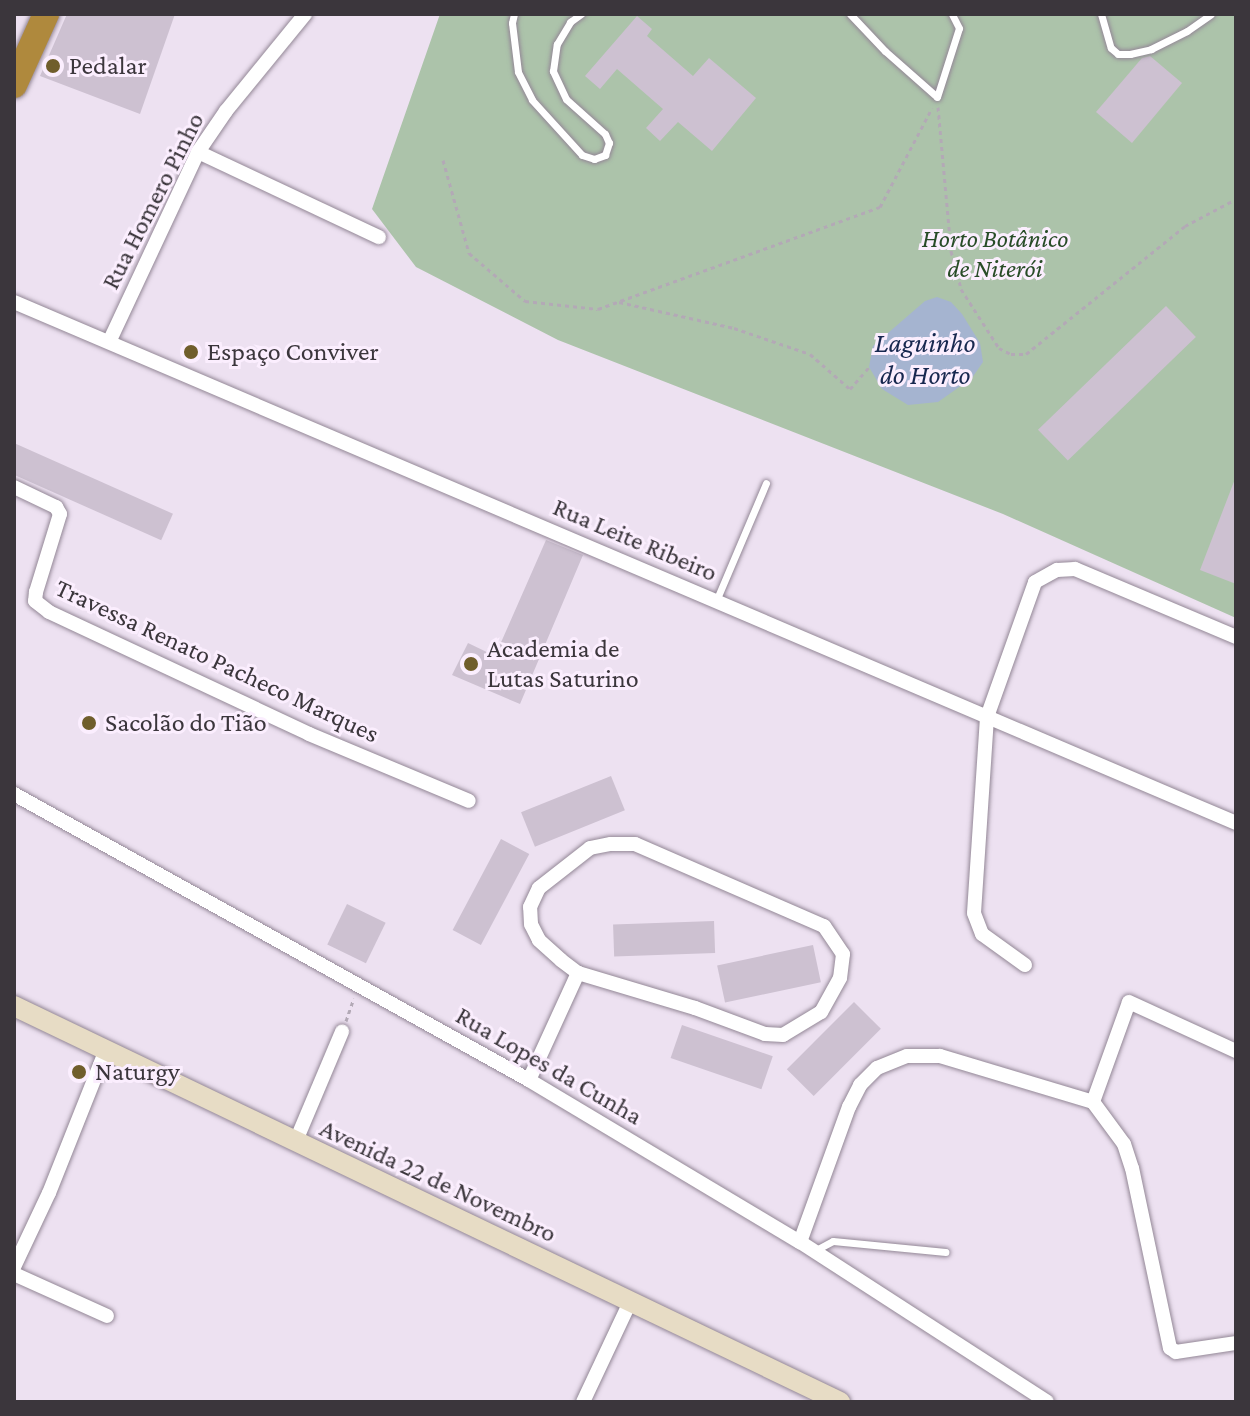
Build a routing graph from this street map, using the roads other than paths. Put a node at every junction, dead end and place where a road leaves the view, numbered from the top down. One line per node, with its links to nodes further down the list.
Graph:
1 (46, 14): 11 (highway)
2 (305, 14): 12 (street, Rua Homero Pinho)
3 (514, 14): 4 (lane)
4 (581, 14)
5 (850, 14): 10 (lane)
6 (952, 14): 10 (lane)
7 (960, 14): 10 (lane)
8 (1101, 14): 9 (lane)
9 (1211, 14)
10 (959, 28)
11 (14, 85)
12 (198, 152): 13 (street); 15 (street, Rua Homero Pinho)
13 (379, 237)
14 (14, 302): 15 (street, Rua Leite Ribeiro)
15 (110, 340): 18 (street, Rua Leite Ribeiro)
16 (766, 483): 18 (lane)
17 (14, 487): 22 (street, Travessa Renato Pacheco Marques)
18 (716, 601): 20 (street, Rua Leite Ribeiro)
19 (1236, 637): 20 (street)
20 (987, 717): 23 (street, Rua Leite Ribeiro); 24 (street)
21 (14, 794): 30 (street, Rua Lopes da Cunha)
22 (469, 801)
23 (1236, 823)
24 (1025, 965)
25 (578, 973): 25 (street); 30 (street)
26 (14, 1006): 28 (street, Avenida 22 de Novembro)
27 (342, 1032): 32 (street)
28 (106, 1050): 32 (street, Avenida 22 de Novembro); 36 (street)
29 (1236, 1051): 31 (street)
30 (529, 1080): 33 (street, Rua Lopes da Cunha)
31 (1093, 1102): 33 (street); 40 (street)
32 (295, 1143): 38 (street, Avenida 22 de Novembro)
33 (800, 1242): 34 (street, Rua Lopes da Cunha)
34 (814, 1251): 35 (lane); 43 (street, Rua Lopes da Cunha)
35 (945, 1252)
36 (14, 1267)
37 (14, 1274): 39 (street)
38 (631, 1300): 41 (street); 42 (street, Avenida 22 de Novembro)
39 (107, 1316)
40 (1236, 1343)
41 (583, 1402)
42 (840, 1402)
43 (1047, 1402)

